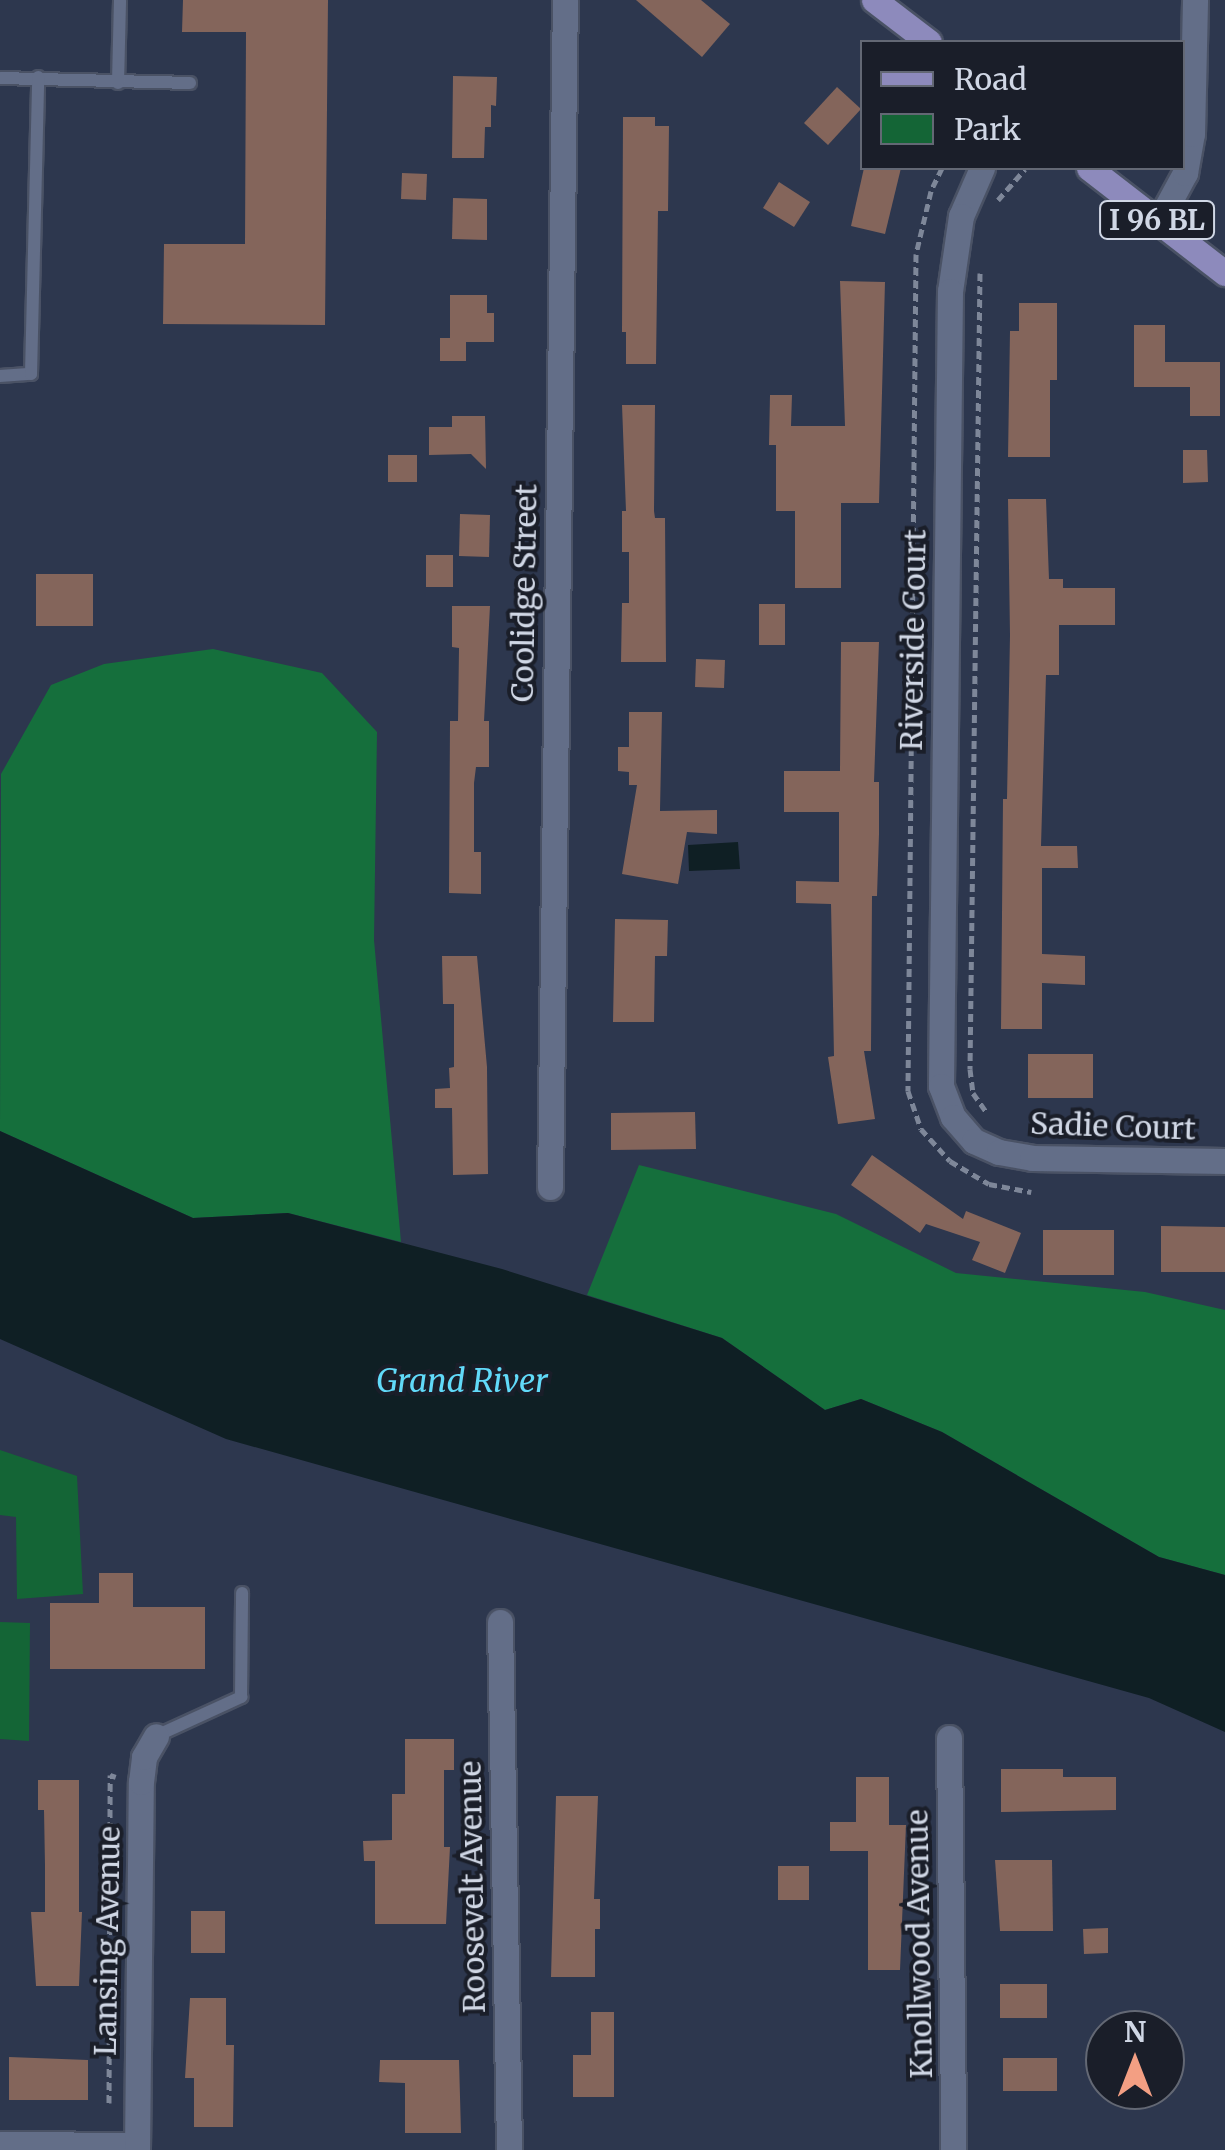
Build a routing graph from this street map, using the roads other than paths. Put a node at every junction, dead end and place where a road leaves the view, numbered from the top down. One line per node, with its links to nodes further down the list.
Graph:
1 (120, 0): 8 (lane)
2 (565, 0): 17 (street, Coolidge Street)
3 (874, 0): 5 (main road)
4 (1195, 0): 12 (street)
5 (926, 40)
6 (38, 77): 7 (lane); 8 (lane); 14 (lane)
7 (0, 78)
8 (118, 84): 9 (lane)
9 (190, 84)
10 (981, 170): 15 (street, Riverside Court)
11 (1092, 170): 12 (main road, I 96 BL)
12 (1158, 221): 13 (main road, I 96 BL)
13 (1225, 273)
14 (0, 376)
15 (953, 1117): 16 (street, Sadie Court)
16 (1225, 1162)
17 (550, 1187)
18 (242, 1593): 20 (lane)
19 (500, 1622): 24 (street, Roosevelt Avenue)
20 (156, 1736): 23 (street, Lansing Avenue)
21 (949, 1738): 25 (street, Knollwood Avenue)
22 (0, 2144): 23 (street)
23 (137, 2148)
24 (509, 2150)
25 (953, 2150)

